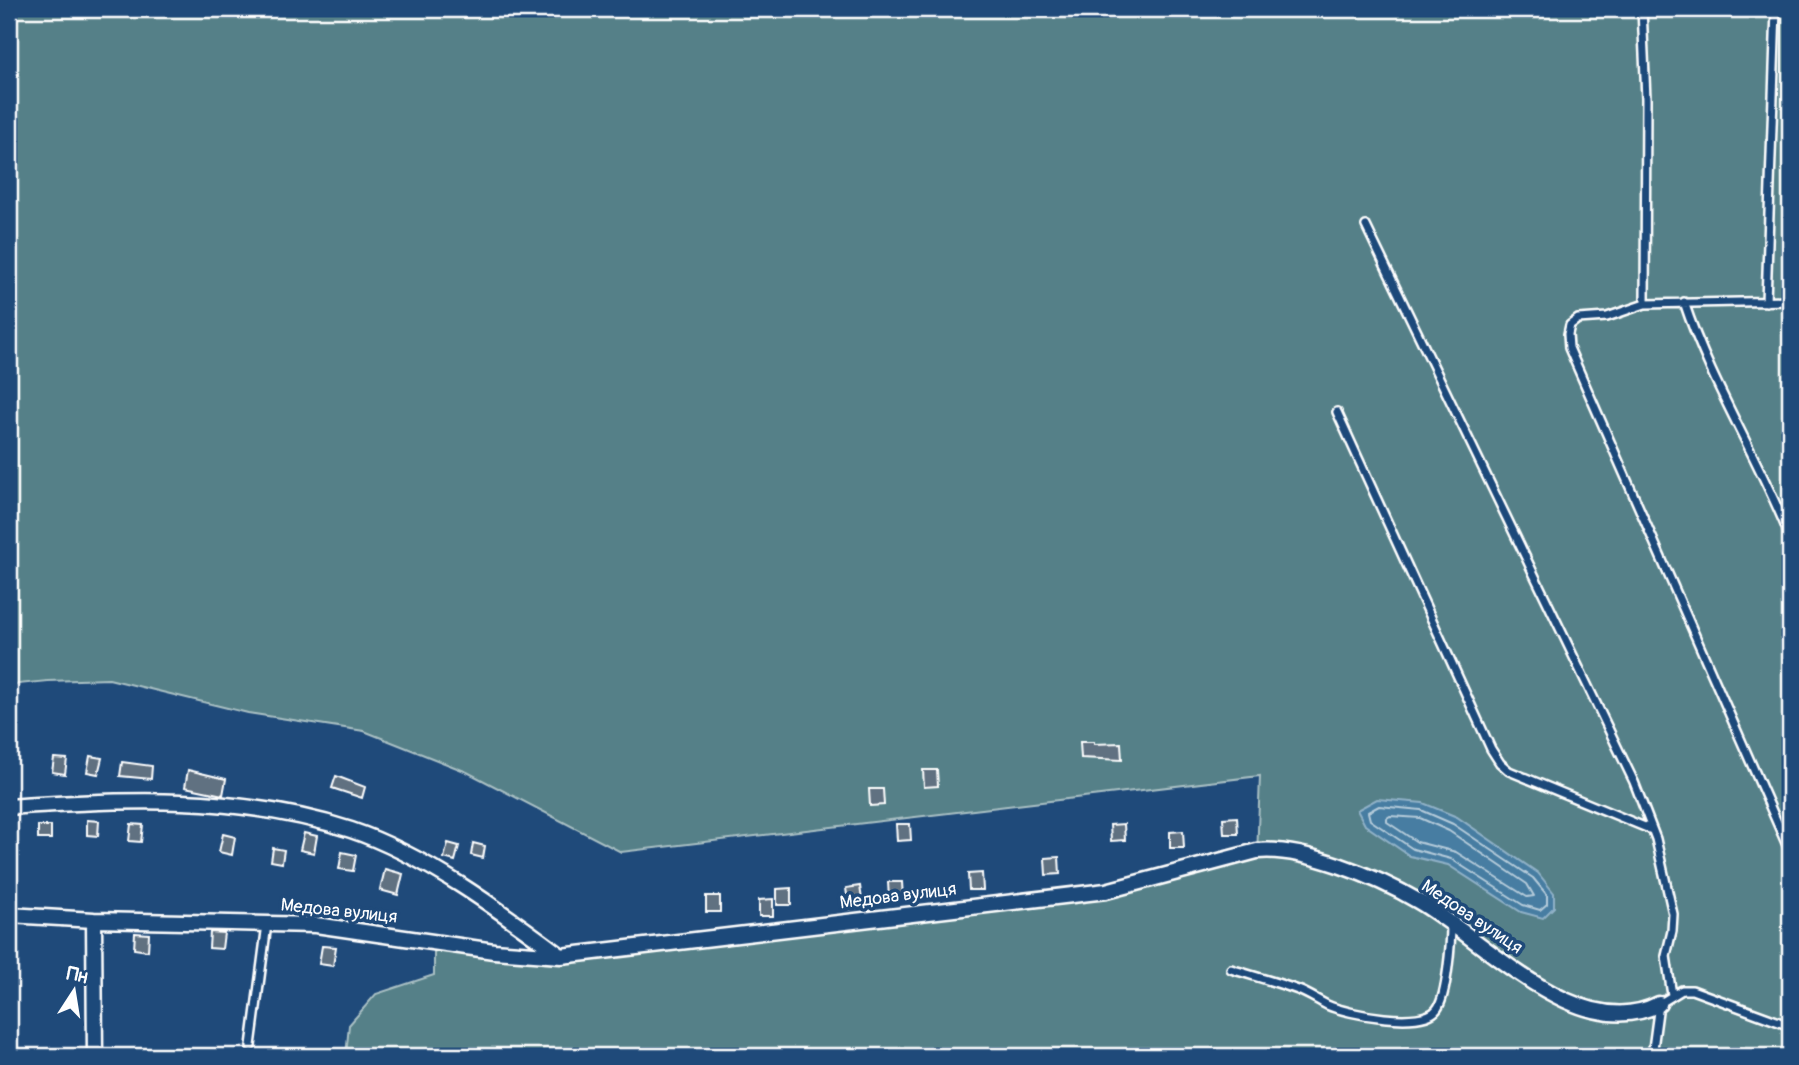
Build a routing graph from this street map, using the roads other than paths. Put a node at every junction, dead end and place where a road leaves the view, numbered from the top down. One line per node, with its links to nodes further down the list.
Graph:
1 (1642, 9): 7 (lane)
2 (1776, 9): 6 (lane)
3 (1367, 226): 11 (lane)
4 (1790, 301): 6 (lane)
5 (1684, 302): 6 (lane); 7 (lane); 9 (lane)
6 (1766, 302)
7 (1645, 304): 12 (lane)
8 (1337, 412): 11 (lane)
9 (1790, 537)
10 (9, 807): 17 (street)
11 (1652, 830): 19 (lane)
12 (1790, 852)
13 (9, 915): 14 (street, Медова вулиця)
14 (94, 920): 15 (street, Медова вулиця); 23 (street)
15 (267, 923): 17 (street, Медова вулиця); 22 (lane)
16 (1451, 923): 17 (street, Медова вулиця); 18 (lane); 20 (street, Медова вулиця)
17 (561, 956)
18 (1231, 969)
19 (1672, 995): 20 (lane); 21 (lane)
20 (1659, 1004): 24 (lane)
21 (1790, 1026)
22 (251, 1046)
23 (95, 1056)
24 (1652, 1056)

